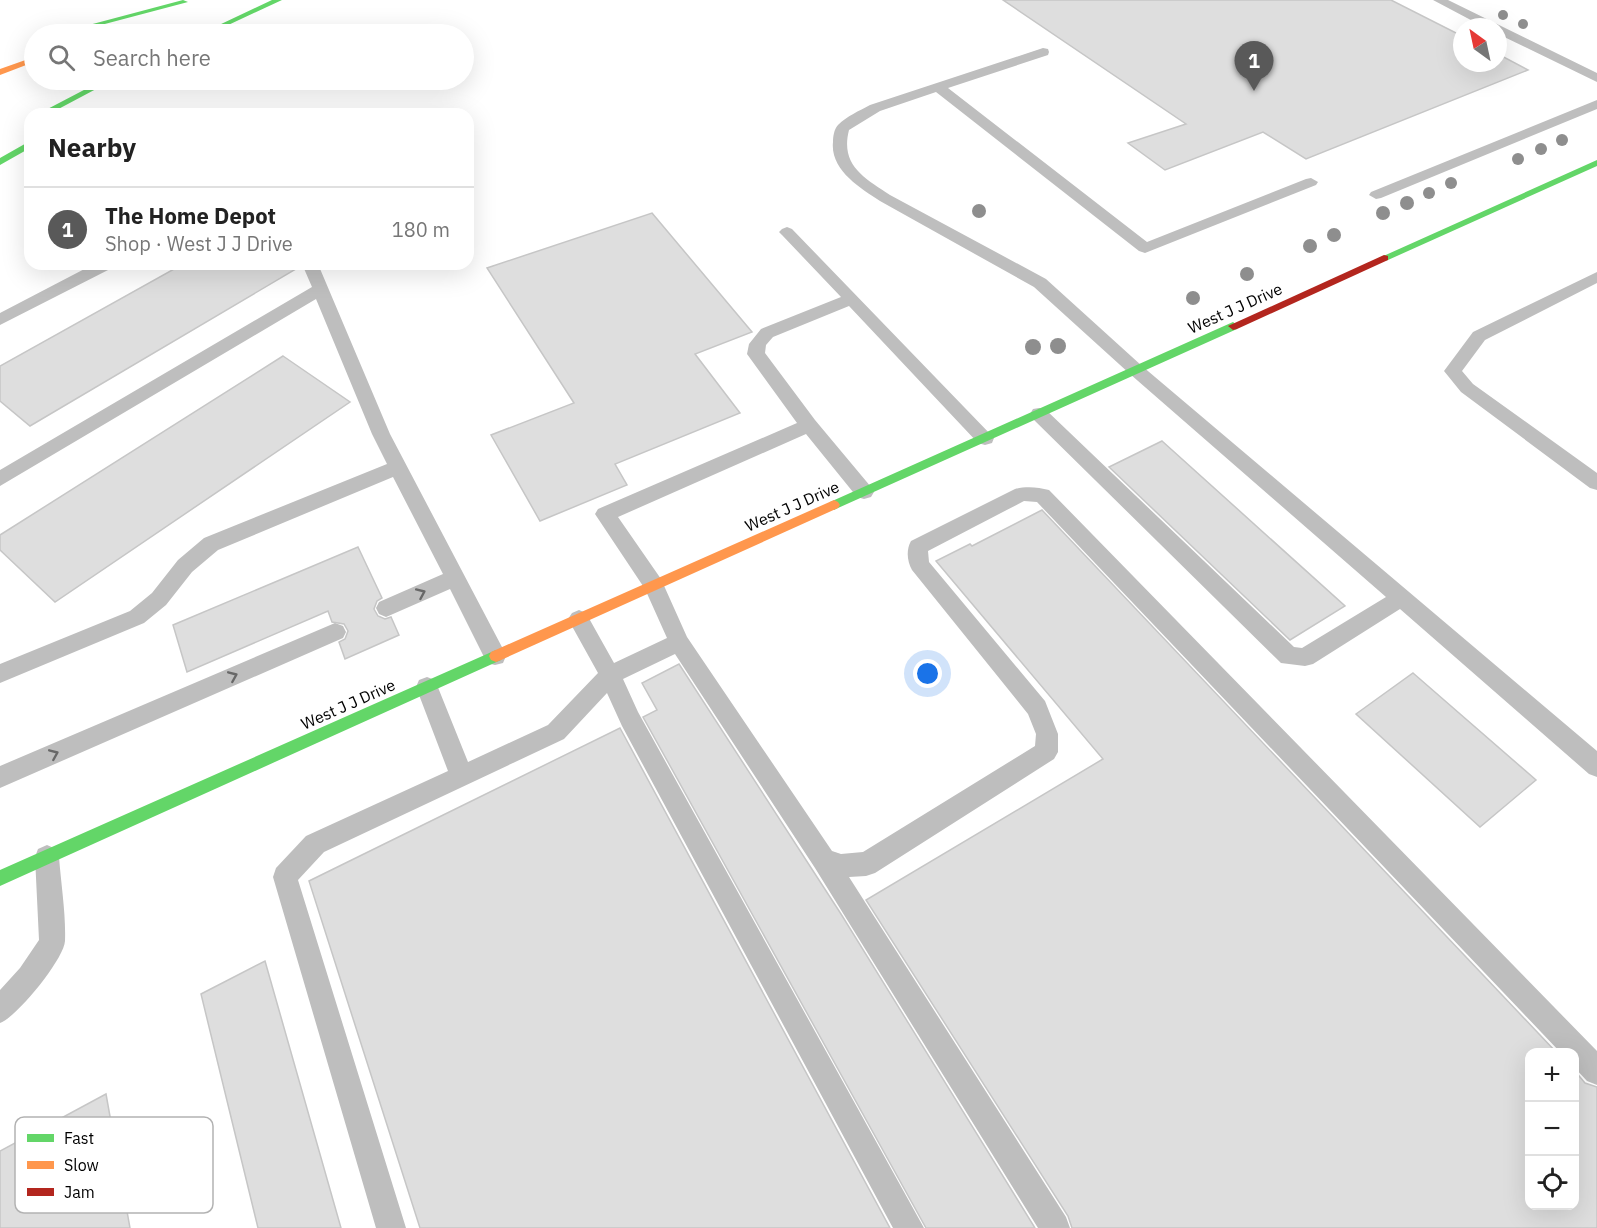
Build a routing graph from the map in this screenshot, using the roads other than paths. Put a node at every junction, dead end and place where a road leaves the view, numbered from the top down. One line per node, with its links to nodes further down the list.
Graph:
1 (278, 0): 7 (main road)
2 (1439, 0): 4 (lane)
3 (187, 1): 5 (main road); 6 (main road)
4 (1476, 18)
5 (98, 24)
6 (126, 24)
7 (226, 24)
8 (1507, 33): 12 (lane)
9 (1043, 52): 13 (lane)
10 (24, 63): 11 (main road)
11 (0, 72)
12 (1597, 78)
13 (938, 87): 22 (lane); 31 (lane)
14 (89, 90): 18 (main road)
15 (108, 90): 16 (main road)
16 (97, 102)
17 (1597, 104): 23 (lane)
18 (54, 108)
19 (24, 148): 20 (main road)
20 (0, 162)
21 (1597, 163): 31 (main road, West J J Drive)
22 (1311, 182)
23 (1376, 195)
24 (787, 232): 29 (lane)
25 (95, 270): 30 (lane)
26 (313, 270): 28 (lane)
27 (1597, 277): 37 (lane)
28 (321, 289): 35 (lane); 36 (lane)
29 (852, 299): 33 (lane); 34 (lane)
30 (0, 320)
31 (1136, 370): 32 (main road, West J J Drive); 41 (lane)
32 (1039, 414): 34 (main road, West J J Drive); 41 (lane)
33 (809, 425): 38 (lane); 40 (lane)
34 (985, 438): 38 (main road, West J J Drive)
35 (398, 467): 39 (lane); 47 (lane)
36 (0, 479)
37 (1597, 483)
38 (864, 492): 40 (main road, West J J Drive)
39 (455, 578): 42 (lane, one-way to 39); 46 (lane)
40 (654, 585): 43 (main road, West J J Drive); 45 (lane)
41 (1401, 598): 50 (lane)
42 (386, 608)
43 (579, 619): 46 (main road, West J J Drive); 48 (lane)
44 (335, 632): 52 (lane, one-way to 44)
45 (679, 642): 48 (lane); 54 (lane)
46 (495, 656): 49 (main road, West J J Drive)
47 (0, 674)
48 (610, 675): 51 (lane); 59 (lane)
49 (427, 687): 51 (lane); 53 (main road, West J J Drive)
50 (1597, 766)
51 (462, 776): 58 (lane)
52 (0, 777)
53 (47, 857): 55 (main road, West J J Drive); 56 (lane)
54 (824, 860): 57 (lane); 60 (lane)
55 (0, 879)
56 (0, 1010)
57 (1597, 1071)
58 (391, 1228)
59 (909, 1228)
60 (1055, 1228)

